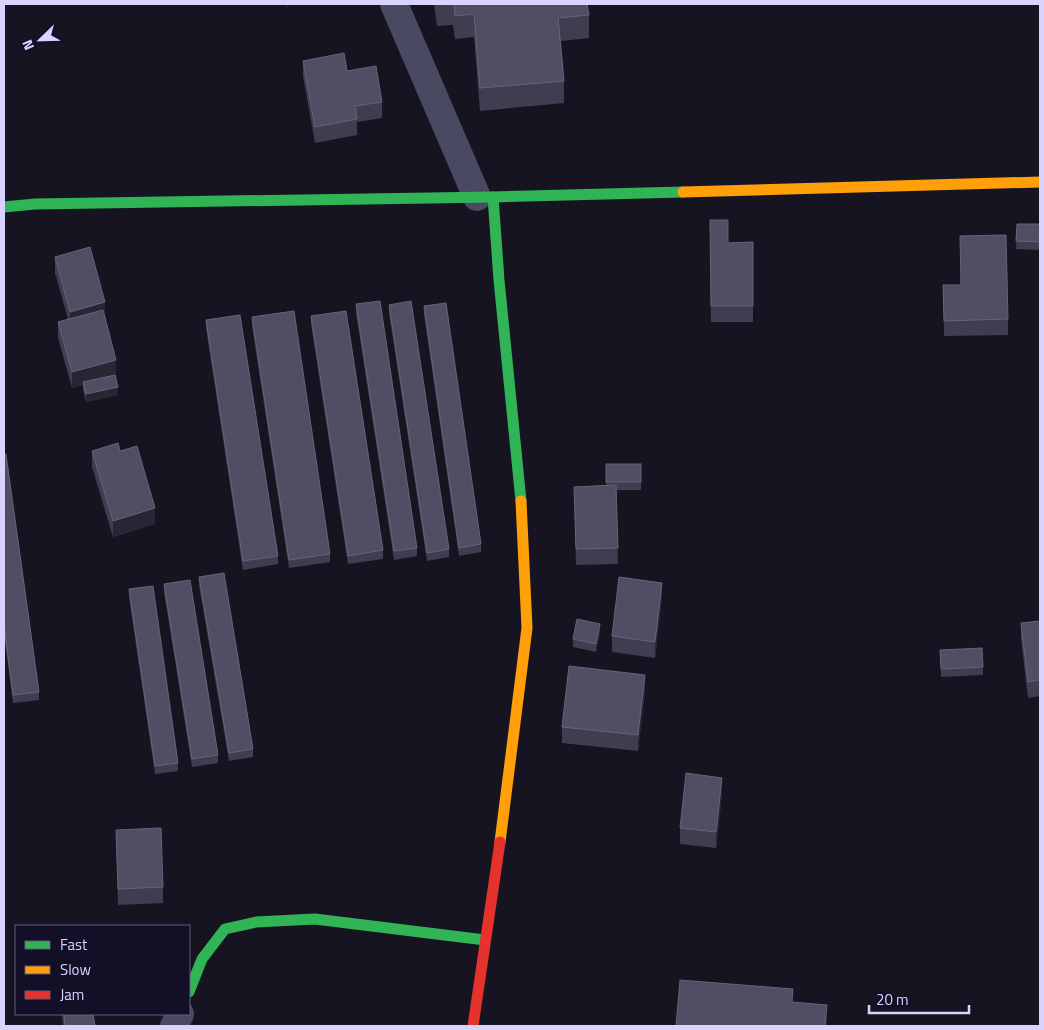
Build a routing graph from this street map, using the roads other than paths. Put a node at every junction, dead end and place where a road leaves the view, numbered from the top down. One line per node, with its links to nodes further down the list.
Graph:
1 (394, 4): 3 (street)
2 (1040, 182): 3 (street)
3 (485, 197): 4 (street); 5 (street)
4 (4, 207)
5 (485, 940): 6 (street); 7 (street)
6 (190, 989)
7 (473, 1026)

